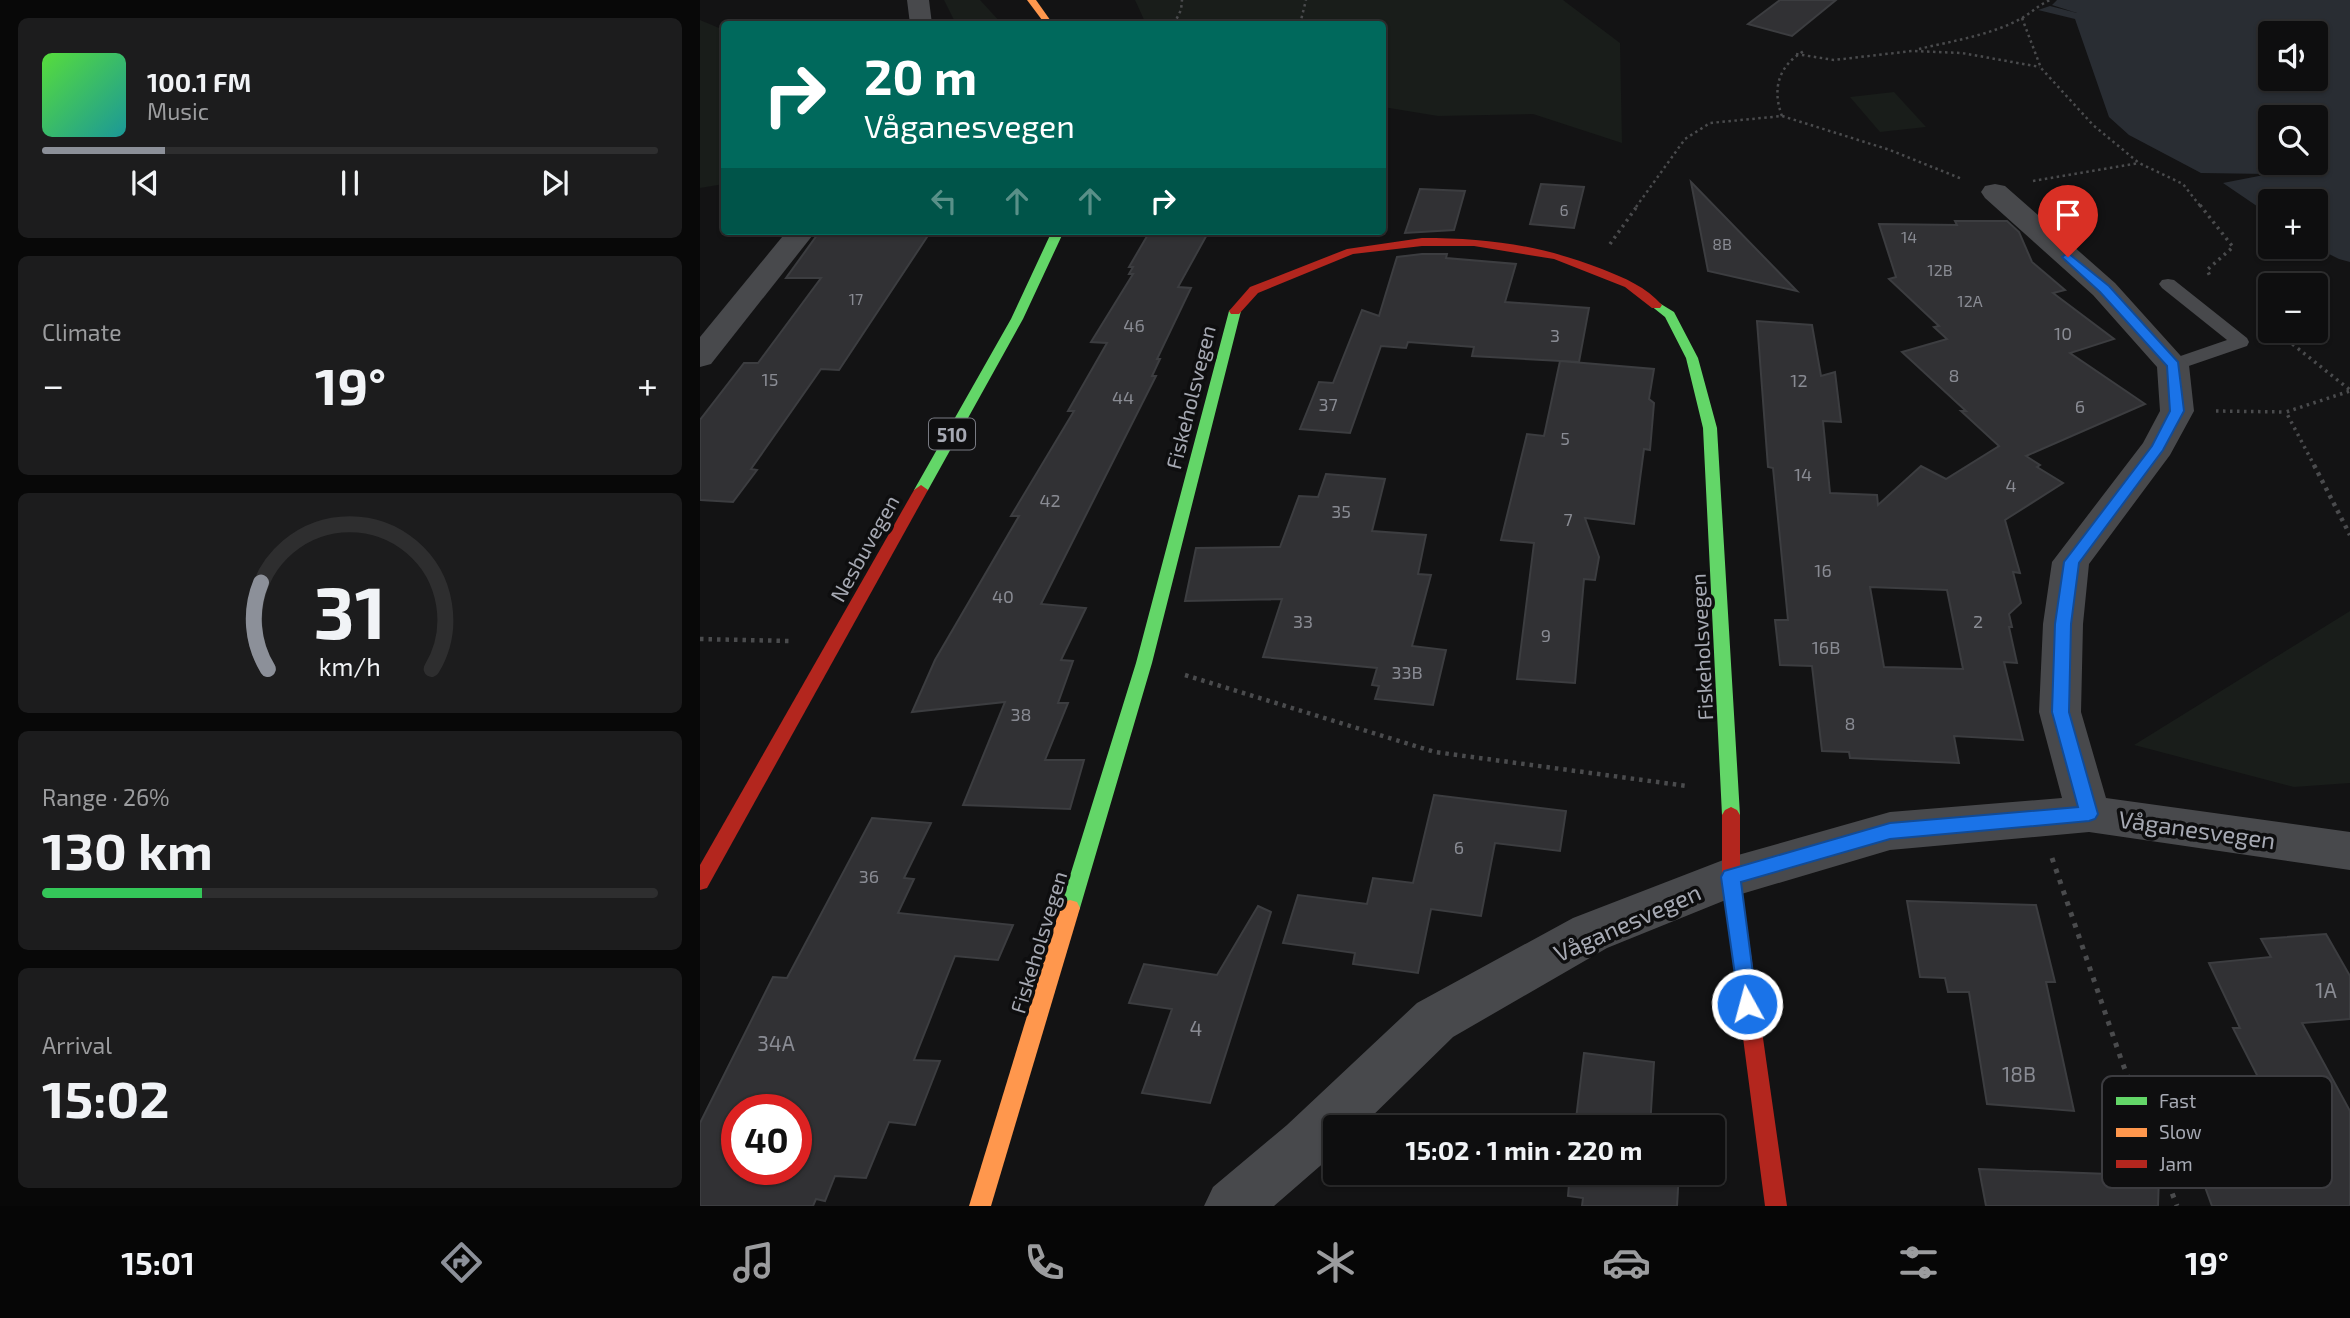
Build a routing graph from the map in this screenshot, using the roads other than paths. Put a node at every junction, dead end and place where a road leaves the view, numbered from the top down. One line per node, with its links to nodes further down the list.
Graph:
1 (918, 0): 3 (street)
2 (1031, 0): 4 (street)
3 (921, 21)
4 (1047, 21)
5 (1995, 192): 10 (street)
6 (799, 235): 9 (street)
7 (1056, 235): 14 (street, Nesbuvegen / 510)
8 (2168, 284): 10 (lane)
9 (700, 357)
10 (2174, 365): 11 (street)
11 (2089, 814): 12 (street, Våganesvegen); 13 (street, Våganesvegen)
12 (2350, 851)
13 (1731, 877): 15 (street, Fiskeholsvegen); 16 (street, Våganesvegen); 17 (street, Fiskeholsvegen)
14 (700, 881)
15 (980, 1206)
16 (1233, 1206)
17 (1776, 1206)

